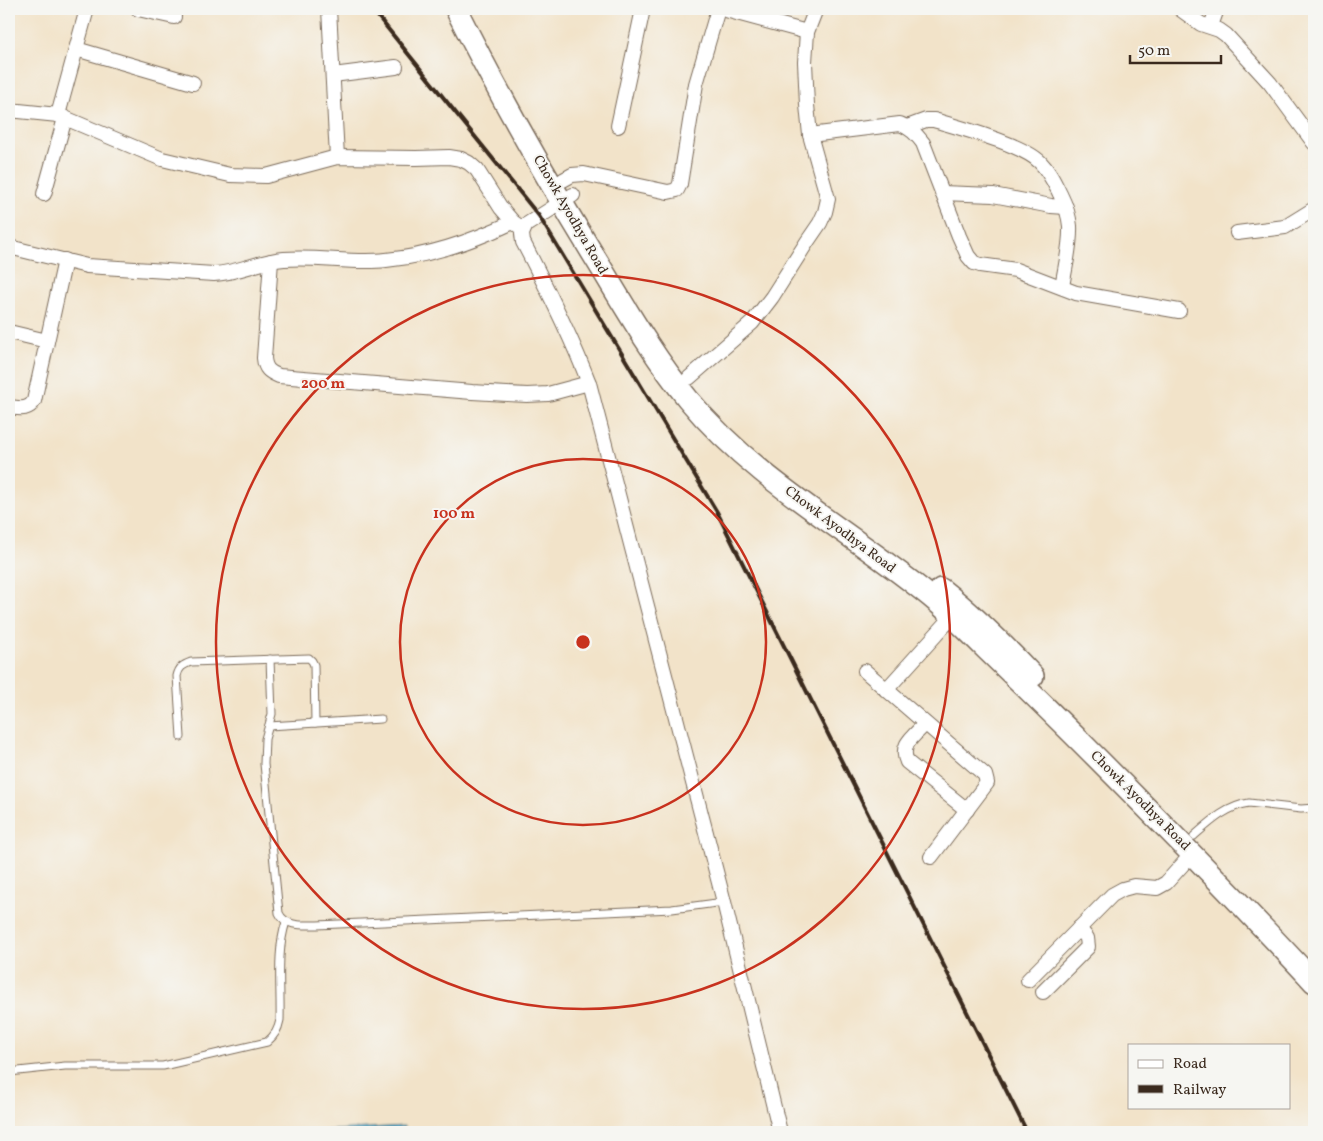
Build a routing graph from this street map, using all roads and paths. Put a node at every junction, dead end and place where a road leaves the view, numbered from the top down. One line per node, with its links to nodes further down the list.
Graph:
1 (87, 9): 15 (street)
2 (138, 9): 12 (street)
3 (329, 9): 17 (street)
4 (456, 9): 26 (main road, Chowk Ayodhya Road)
5 (470, 9): 26 (main road, Chowk Ayodhya Road)
6 (643, 9): 21 (street)
7 (720, 9): 11 (street); 26 (street)
8 (816, 9): 14 (street)
9 (1180, 9): 13 (street)
10 (1218, 9): 13 (street)
11 (747, 12): 14 (street)
12 (174, 17)
13 (1211, 26): 24 (street)
14 (807, 32): 23 (street)
15 (76, 49): 18 (street); 20 (street)
16 (396, 68): 17 (street)
17 (333, 75): 25 (street)
18 (193, 84)
19 (9, 110): 20 (street)
20 (62, 116): 25 (street); 28 (street)
21 (618, 126)
22 (907, 127): 23 (street); 27 (street); 29 (street)
23 (810, 135): 40 (street)
24 (1314, 143)
25 (337, 157): 31 (street)
26 (566, 192): 31 (street); 40 (main road, Chowk Ayodhya Road); 43 (main road, Chowk Ayodhya Road)
27 (942, 193): 29 (street); 36 (street)
28 (44, 194)
29 (1066, 207): 36 (street)
30 (1314, 209): 32 (street)
31 (518, 226): 35 (street); 41 (street)
32 (1237, 233)
33 (9, 246): 34 (street)
34 (65, 260): 35 (street); 39 (street)
35 (271, 261): 41 (street)
36 (1062, 287): 37 (street)
37 (1180, 311)
38 (9, 332): 39 (street)
39 (48, 341): 42 (street)
40 (689, 378): 44 (main road, Chowk Ayodhya Road)
41 (589, 384): 57 (street)
42 (9, 407)
43 (952, 617): 44 (main road, Chowk Ayodhya Road); 47 (street)
44 (996, 648): 55 (main road, Chowk Ayodhya Road)
45 (270, 659): 49 (lane); 51 (lane); 52 (lane)
46 (865, 671): 47 (street)
47 (886, 690): 50 (street)
48 (381, 719): 49 (lane)
49 (315, 723): 51 (lane)
50 (925, 724): 54 (street); 54 (street)
51 (269, 726): 58 (lane)
52 (181, 737)
53 (1314, 808): 55 (lane)
54 (966, 810): 56 (street)
55 (1193, 845): 59 (street); 60 (main road, Chowk Ayodhya Road); 62 (main road, Chowk Ayodhya Road)
56 (931, 857)
57 (724, 902): 58 (lane); 65 (street)
58 (286, 922): 64 (lane)
59 (1079, 928): 61 (street); 63 (street)
60 (1314, 965)
61 (1028, 980)
62 (1314, 982)
63 (1042, 992)
64 (9, 1072)
65 (780, 1132)

